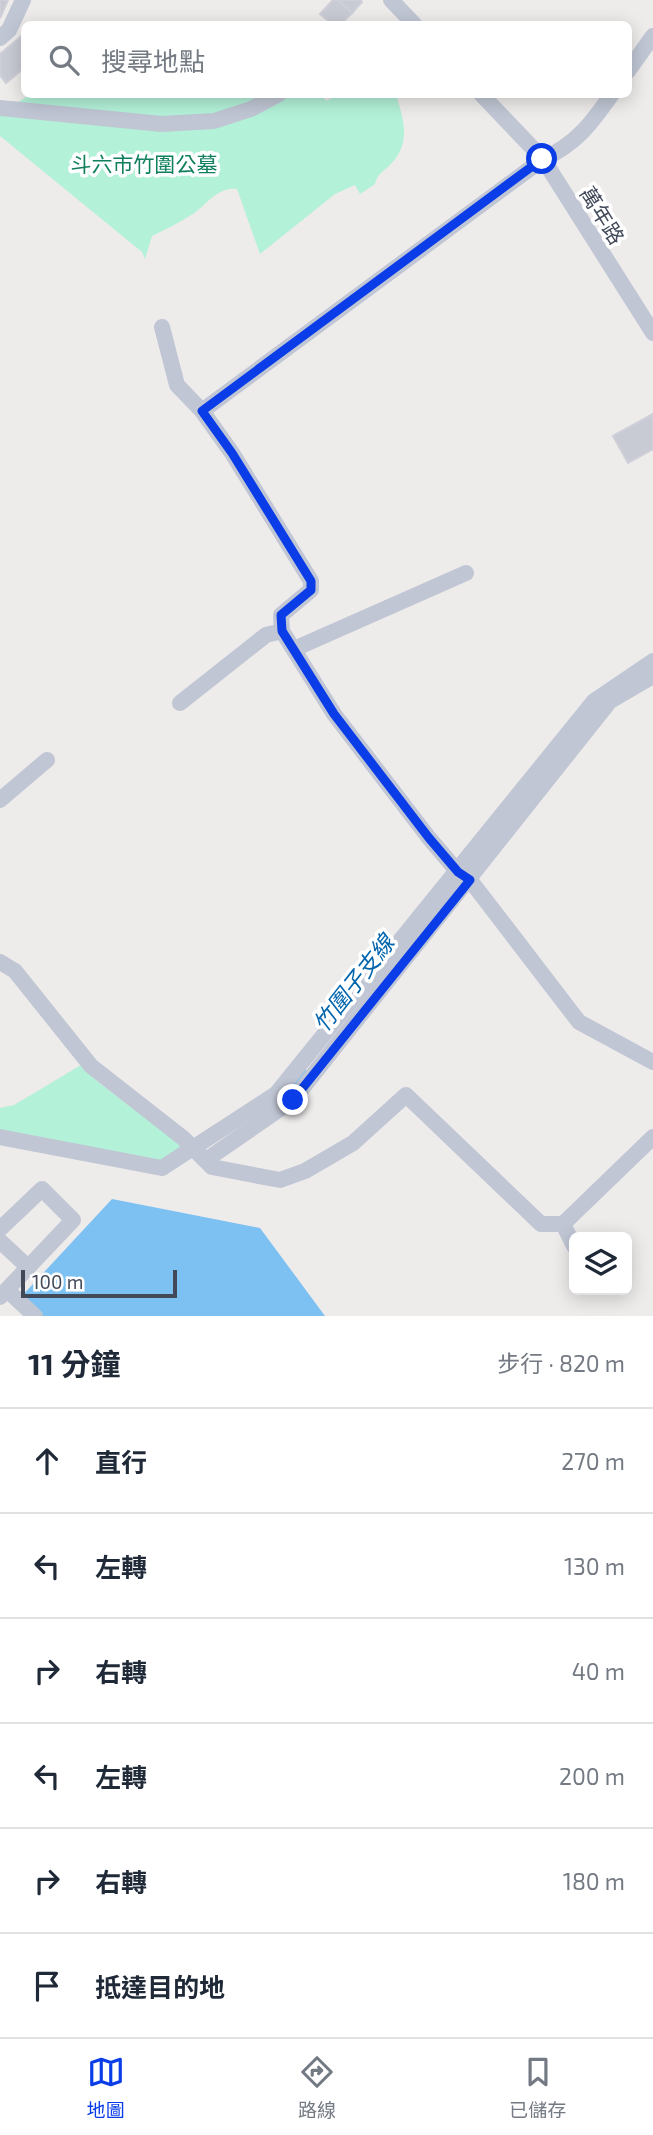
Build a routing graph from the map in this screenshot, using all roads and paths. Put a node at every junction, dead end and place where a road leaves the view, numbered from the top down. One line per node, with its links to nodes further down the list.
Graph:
1 (23, 0): 5 (street)
2 (391, 0): 3 (street)
3 (409, 21)
4 (653, 36): 6 (street)
5 (0, 38)
6 (632, 65)
7 (272, 98): 10 (street)
8 (485, 98): 11 (street, 萬年路)
9 (609, 98): 11 (street)
10 (0, 108)
11 (542, 159): 13 (street, 萬年路); 14 (street)
12 (162, 327): 14 (street)
13 (653, 333)
14 (202, 411): 16 (street)
15 (466, 573): 17 (street)
16 (282, 631): 17 (street); 20 (street)
17 (294, 649): 23 (street)
18 (653, 661): 23 (street)
19 (653, 676): 23 (street)
20 (180, 703)
21 (47, 760): 22 (street)
22 (0, 800)
23 (464, 876): 25 (street); 28 (street); 29 (street)
24 (0, 962): 28 (street)
25 (653, 1062)
26 (0, 1137): 28 (street)
27 (653, 1137): 30 (street)
28 (192, 1147): 29 (street)
29 (206, 1160): 30 (street)
30 (563, 1224): 32 (street)
31 (0, 1229): 34 (street)
32 (569, 1236)
33 (0, 1241): 34 (street)
34 (28, 1267): 35 (street)
35 (3, 1293): 36 (street)
36 (35, 1316)

